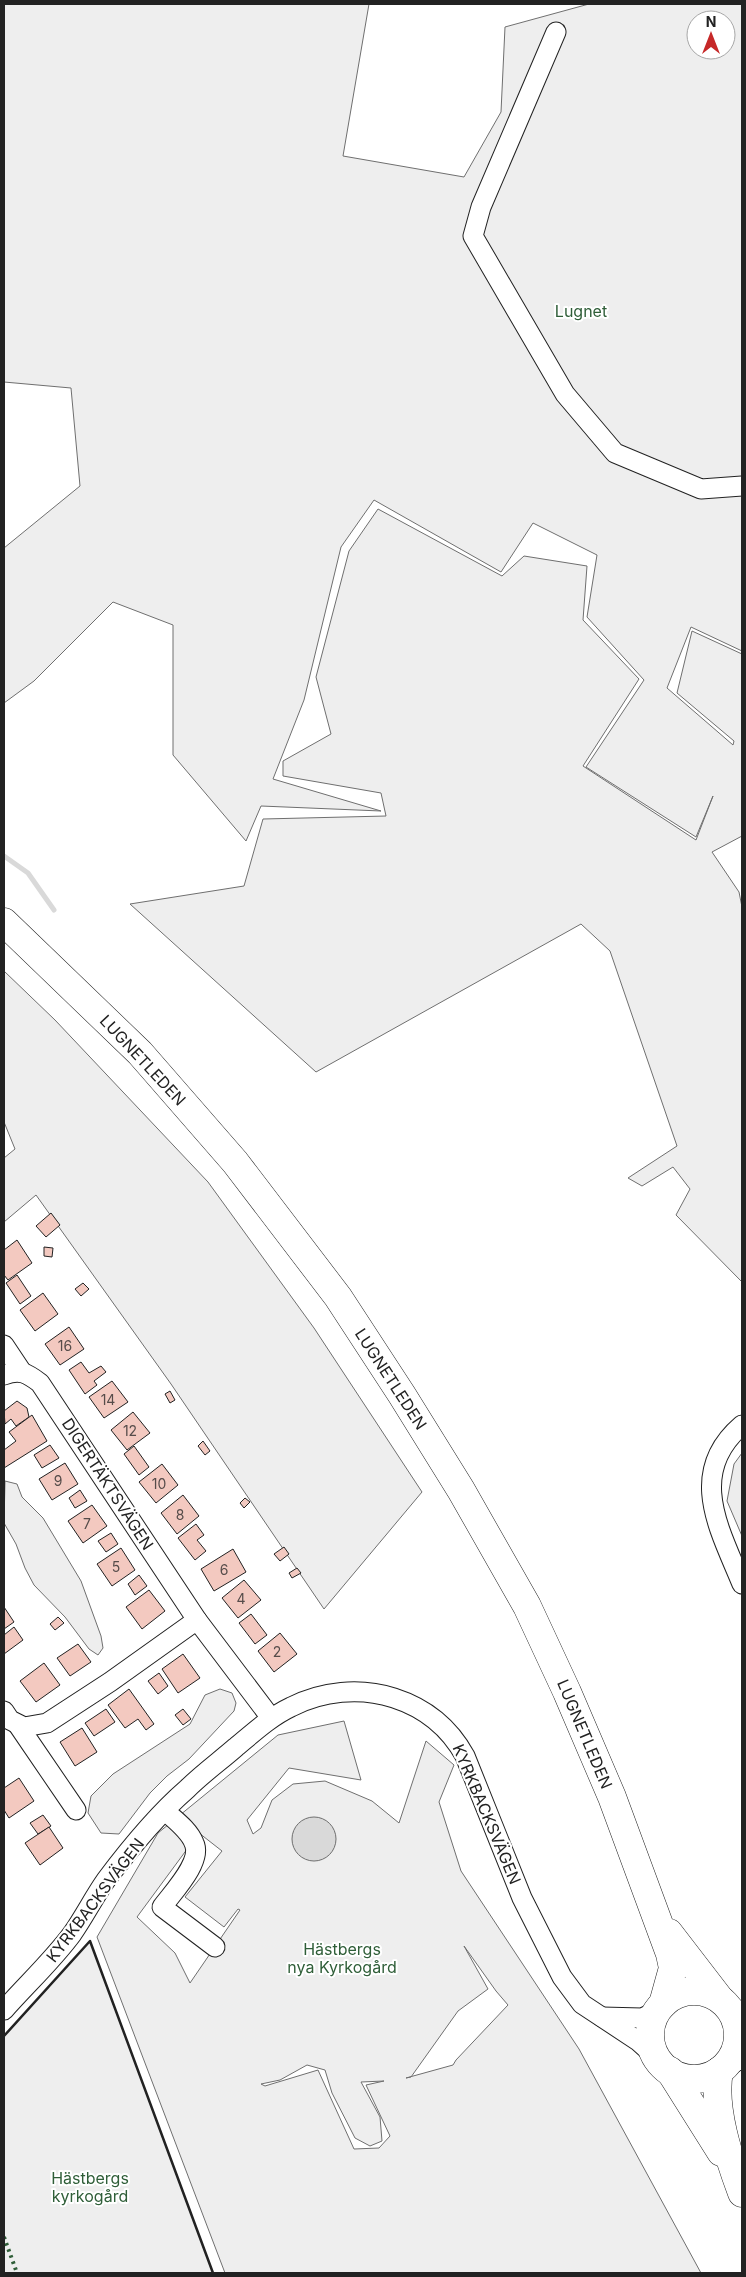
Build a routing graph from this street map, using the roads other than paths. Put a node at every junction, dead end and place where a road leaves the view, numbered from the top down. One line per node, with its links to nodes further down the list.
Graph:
1 (556, 32): 2 (street)
2 (742, 486)
3 (4, 922): 14 (highway, LUGNETLEDEN)
4 (4, 1345): 5 (street)
5 (13, 1373): 8 (street, DIGERTÄKTSVÄGEN)
6 (742, 1425): 7 (street)
7 (742, 1584)
8 (197, 1620): 10 (street, DIGERTÄKTSVÄGEN); 11 (street)
9 (4, 1712): 11 (street)
10 (271, 1718): 13 (street, KYRKBACKSVÄGEN); 19 (street, KYRKBACKSVÄGEN)
11 (18, 1725): 12 (street)
12 (76, 1810)
13 (165, 1810): 15 (street); 18 (street, KYRKBACKSVÄGEN)
14 (658, 1917): 16 (highway, LUGNETLEDEN); 17 (highway, LUGNETLEDEN)
15 (215, 1947)
16 (660, 2007): 17 (highway); 19 (street); 20 (highway)
17 (731, 2008): 21 (highway)
18 (4, 2010)
19 (598, 2016): 20 (street, KYRKBACKSVÄGEN)
20 (664, 2065): 21 (highway); 22 (highway)
21 (729, 2065): 22 (highway)
22 (738, 2182)

